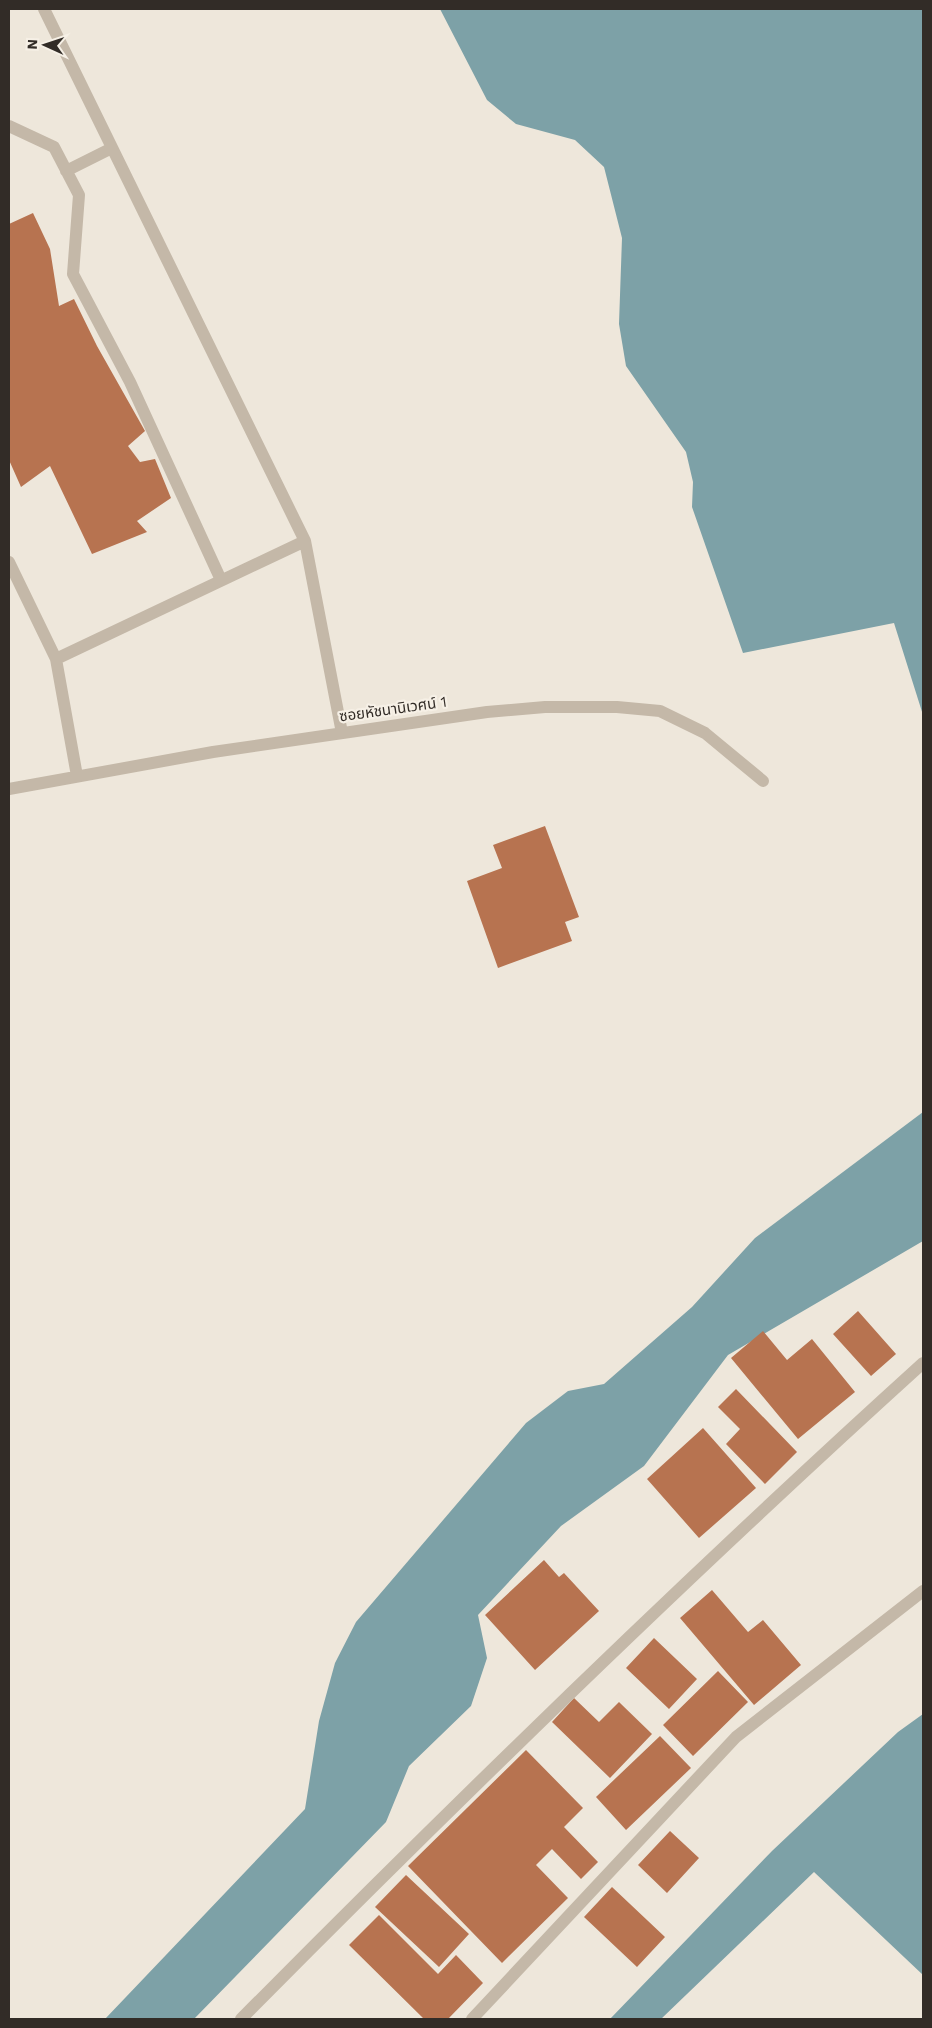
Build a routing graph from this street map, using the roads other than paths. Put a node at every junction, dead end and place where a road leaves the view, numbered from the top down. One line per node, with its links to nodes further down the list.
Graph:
1 (44, 9): 3 (street)
2 (9, 126): 4 (street)
3 (112, 148): 4 (street); 5 (street)
4 (66, 171): 7 (street)
5 (305, 541): 7 (street); 9 (street)
6 (9, 562): 8 (street)
7 (222, 580): 8 (street)
8 (56, 659): 10 (street)
9 (342, 733): 10 (street, ซอยหัชนานิเวศน์ 1); 11 (street, ซอยหัชนานิเวศน์ 1)
10 (77, 776): 12 (street, ซอยหัชนานิเวศน์ 1)
11 (763, 781)
12 (9, 789)
13 (923, 1363): 15 (street)
14 (923, 1591): 16 (street)
15 (241, 2019)
16 (472, 2019)

